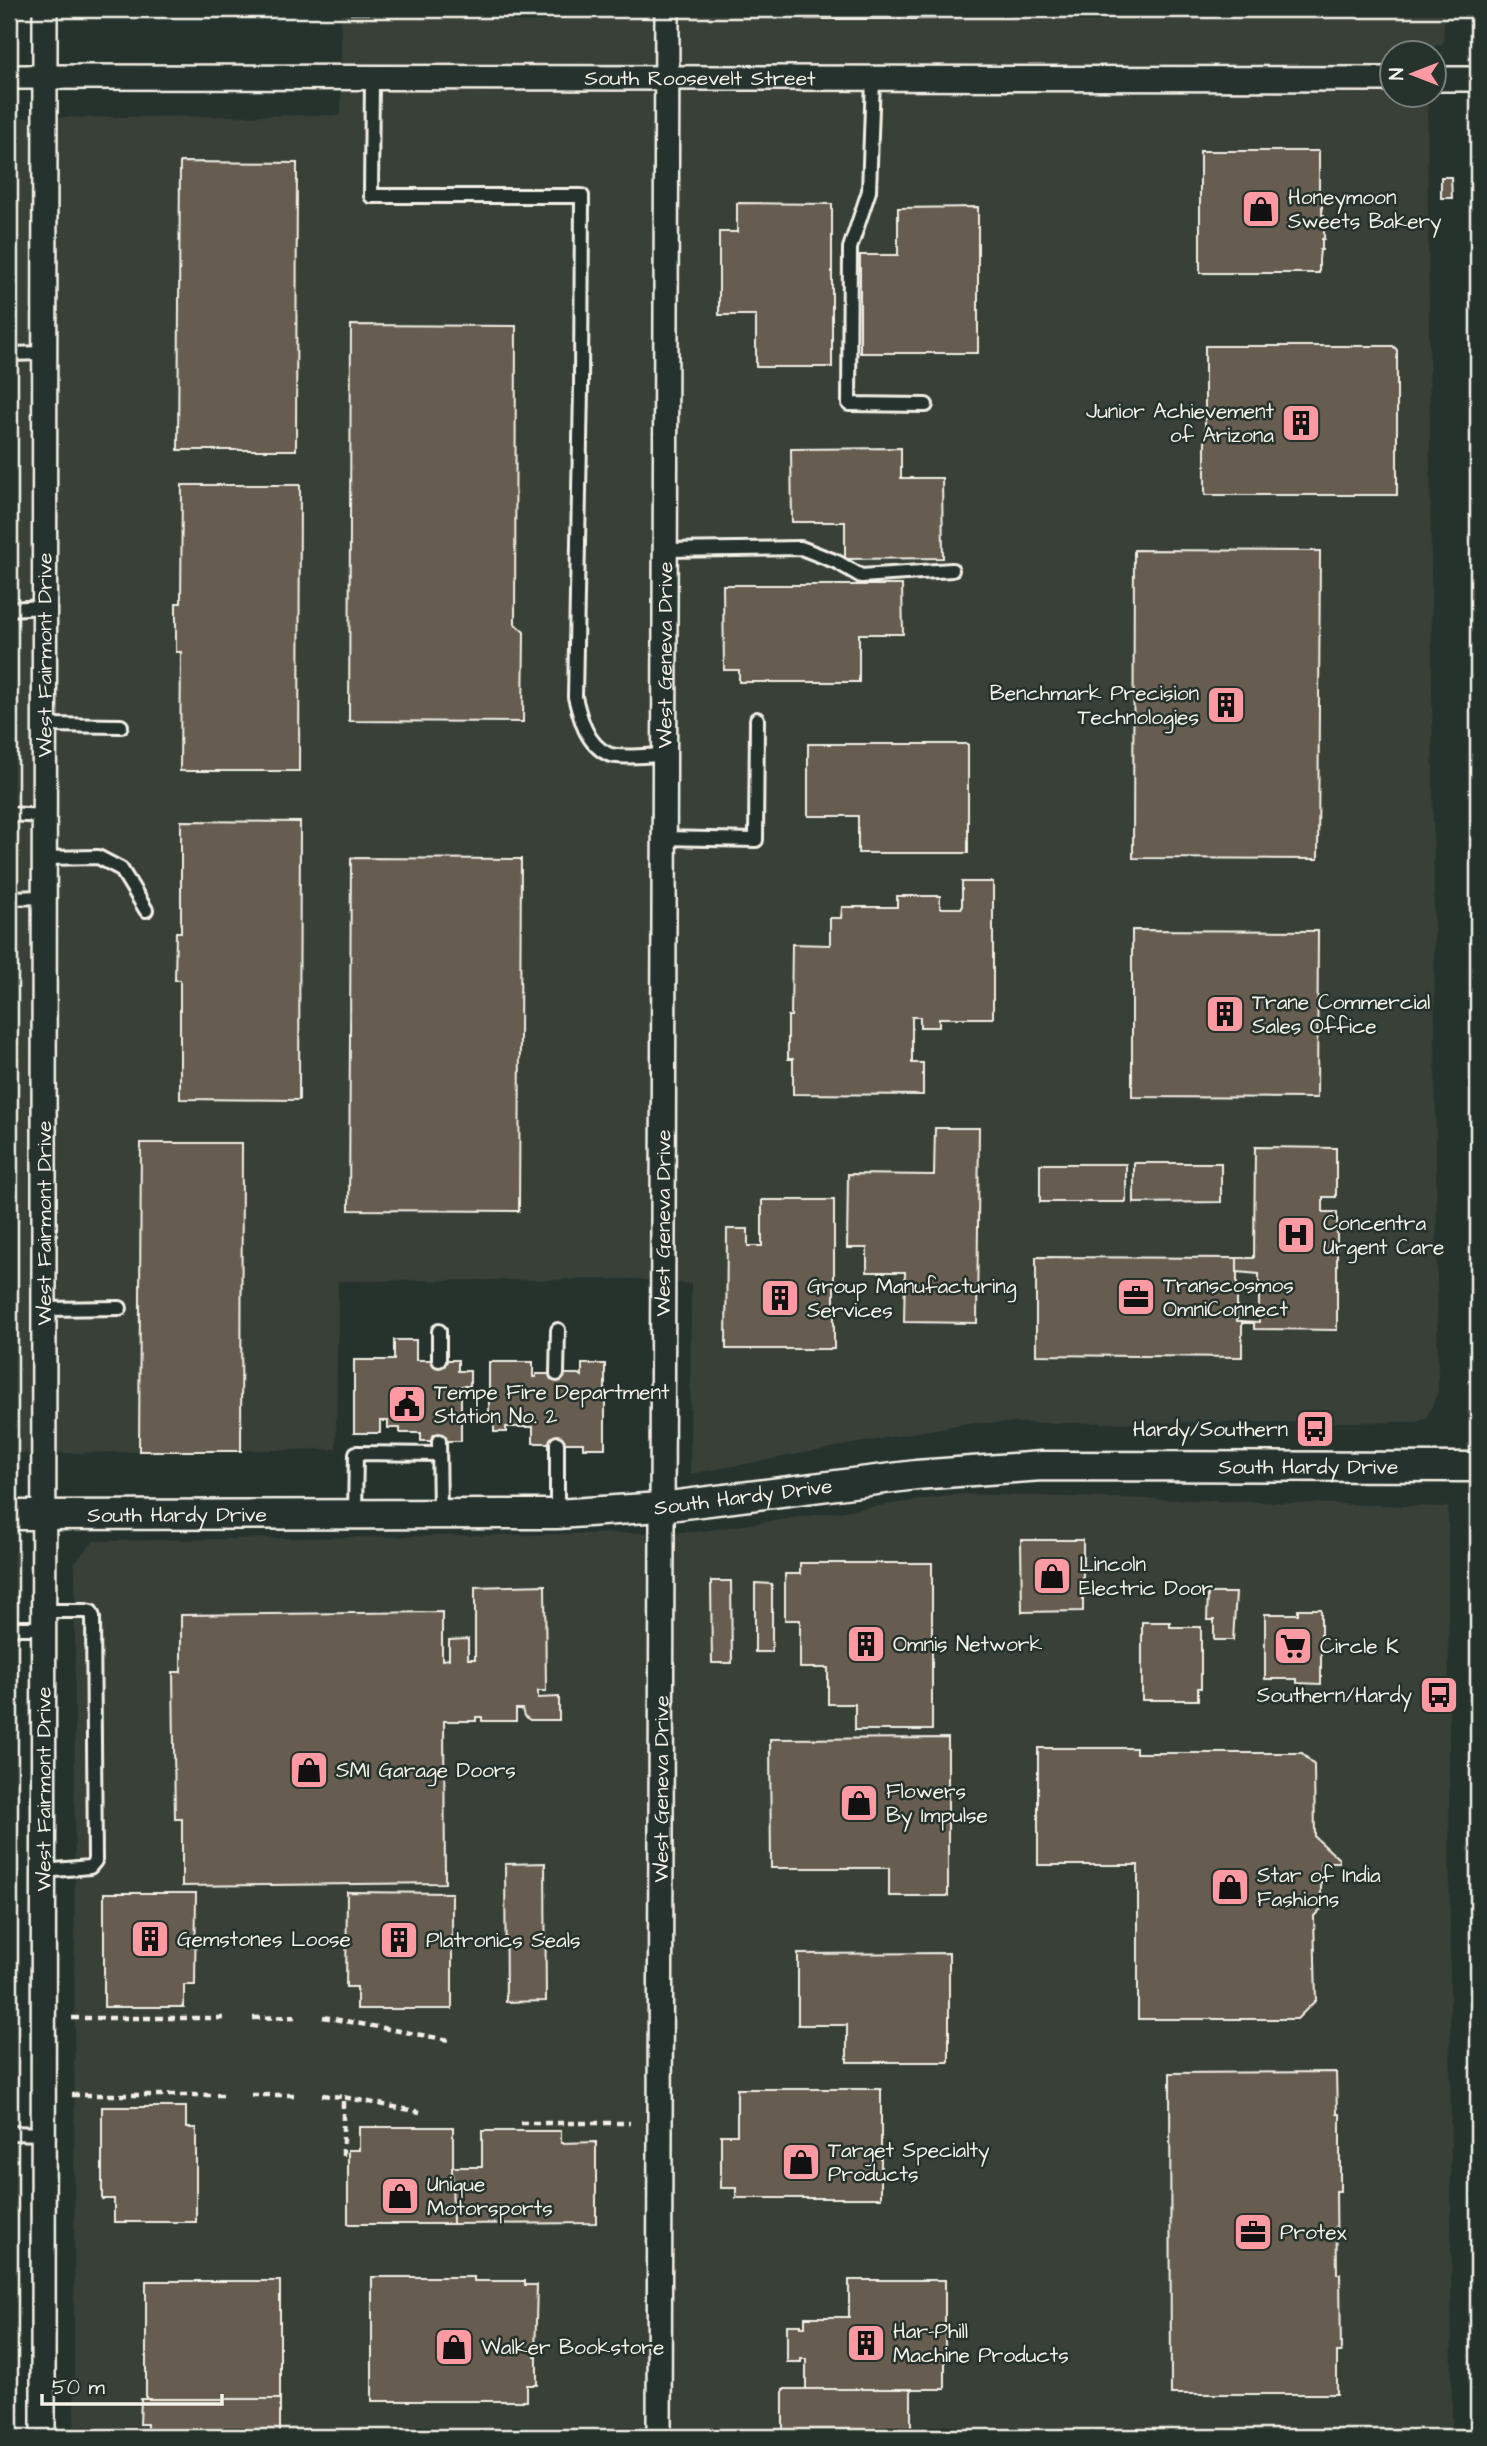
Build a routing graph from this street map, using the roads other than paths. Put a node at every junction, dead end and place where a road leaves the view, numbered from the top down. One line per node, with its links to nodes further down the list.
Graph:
1 (46, 9): 4 (street, West Fairmont Drive)
2 (667, 9): 6 (street, West Geneva Drive)
3 (9, 76): 4 (street, South Roosevelt Street)
4 (45, 76): 5 (street, South Roosevelt Street); 11 (street, West Fairmont Drive)
5 (372, 77): 6 (street, South Roosevelt Street); 21 (lane)
6 (667, 77): 7 (street, South Roosevelt Street); 14 (street, West Geneva Drive)
7 (873, 79): 8 (street, South Roosevelt Street); 13 (lane)
8 (1378, 79)
9 (1448, 79): 10 (street)
10 (1478, 79)
11 (45, 353): 12 (lane); 16 (street, West Fairmont Drive)
12 (9, 354)
13 (926, 405)
14 (665, 550): 15 (lane); 21 (street, West Geneva Drive)
15 (952, 570)
16 (44, 607): 17 (lane); 19 (street, West Fairmont Drive)
17 (9, 609)
18 (757, 719): 24 (lane)
19 (44, 725): 20 (lane); 23 (street, West Fairmont Drive)
20 (121, 726)
21 (664, 755): 24 (street, West Geneva Drive)
22 (9, 814): 23 (lane)
23 (44, 816): 25 (street, West Fairmont Drive)
24 (663, 838): 37 (street, West Geneva Drive)
25 (44, 858): 26 (street, West Fairmont Drive); 28 (lane)
26 (44, 897): 27 (lane); 30 (street, West Fairmont Drive)
27 (9, 898)
28 (146, 910)
29 (120, 1308): 30 (lane)
30 (44, 1310): 40 (street, West Fairmont Drive)
31 (558, 1330): 34 (lane)
32 (439, 1331): 33 (lane)
33 (439, 1360)
34 (557, 1374)
35 (557, 1443): 38 (lane)
36 (1478, 1466): 37 (street, South Hardy Drive)
37 (661, 1507): 38 (street, South Hardy Drive); 49 (street, West Geneva Drive)
38 (556, 1514): 42 (street, South Hardy Drive)
39 (9, 1515): 40 (street, South Hardy Drive)
40 (44, 1515): 41 (street, South Hardy Drive); 43 (street, West Fairmont Drive)
41 (355, 1515): 42 (street, South Hardy Drive); 42 (lane)
42 (440, 1515)
43 (43, 1620): 44 (lane); 45 (street, West Fairmont Drive); 45 (lane)
44 (9, 1628)
45 (43, 1871): 47 (street, West Fairmont Drive)
46 (9, 2133): 47 (lane)
47 (43, 2134): 48 (street, West Fairmont Drive)
48 (43, 2437)
49 (659, 2437)

